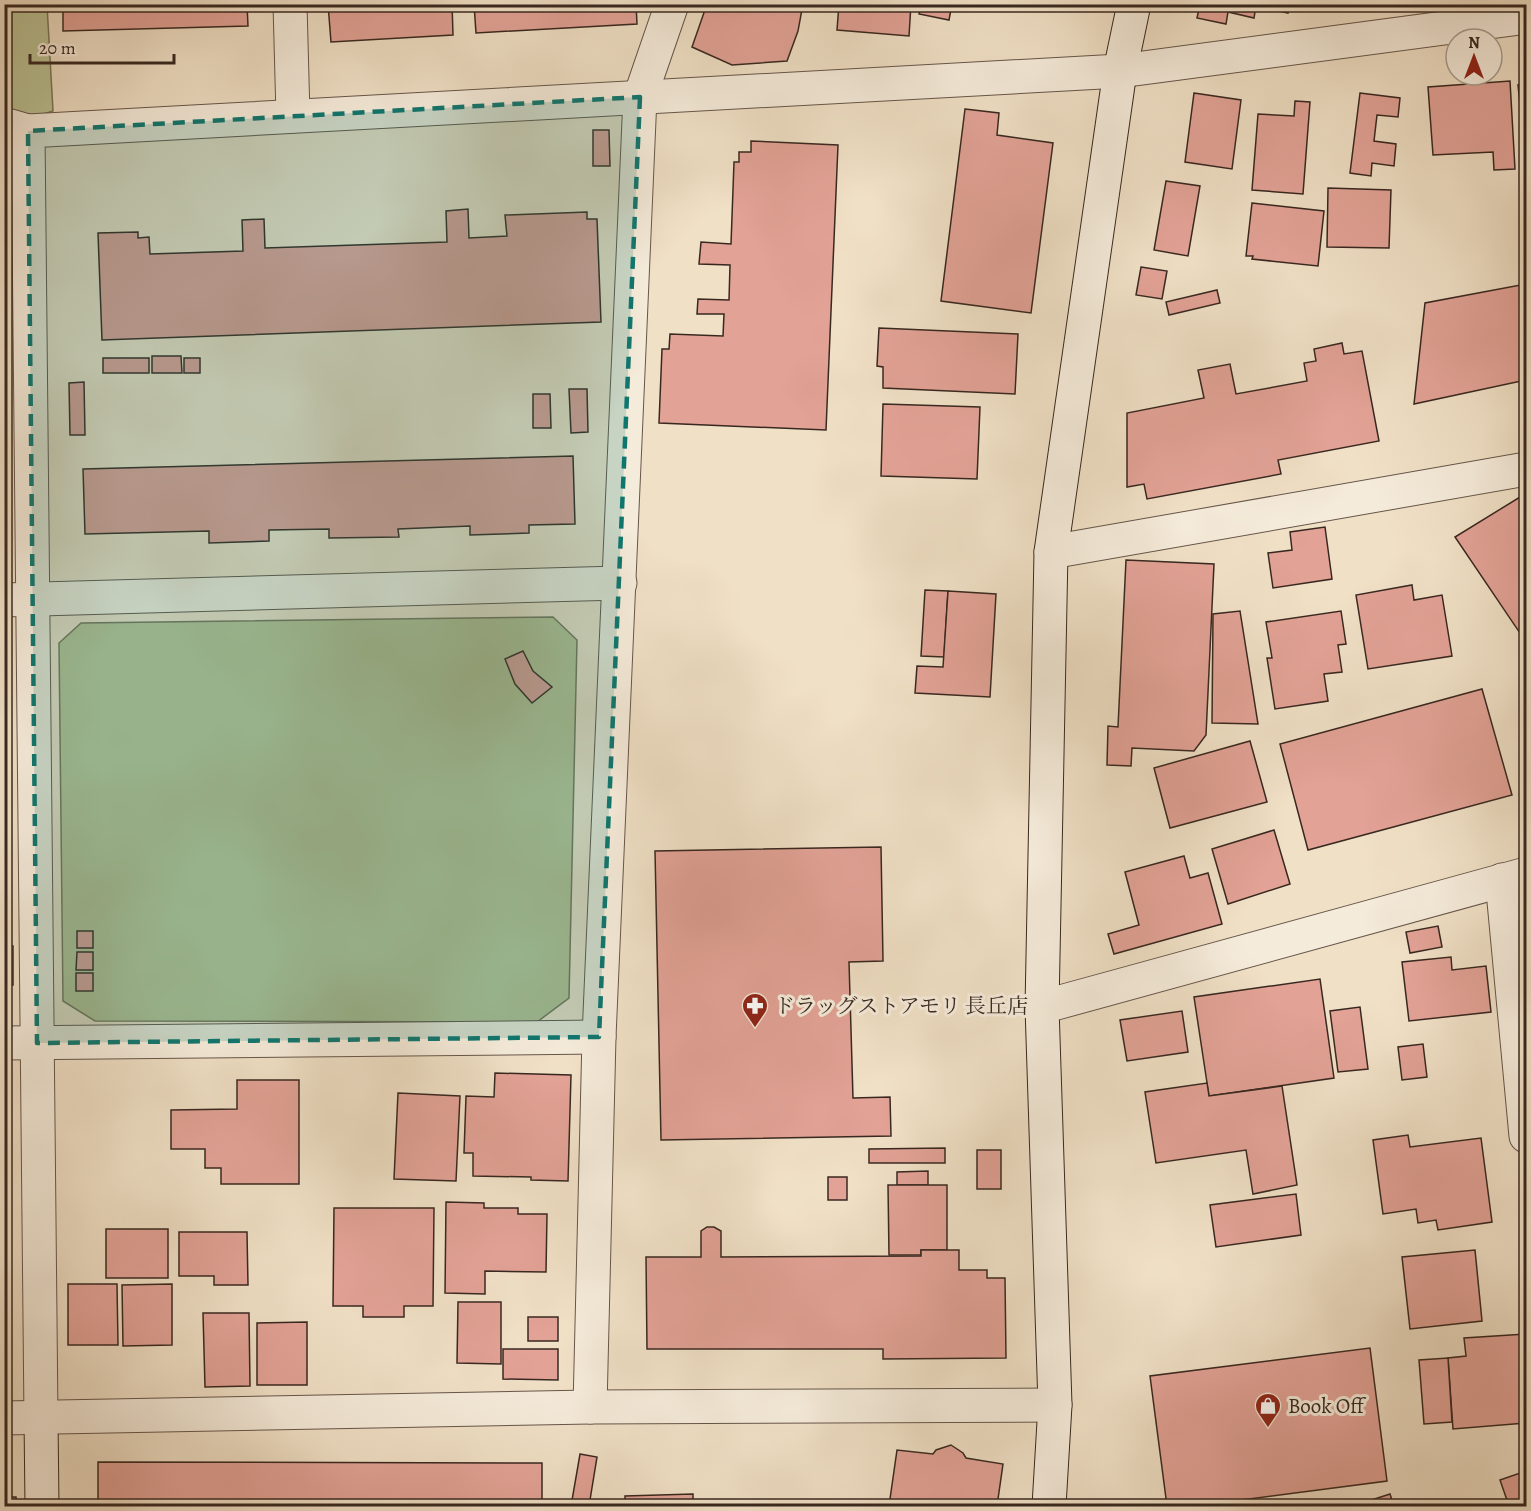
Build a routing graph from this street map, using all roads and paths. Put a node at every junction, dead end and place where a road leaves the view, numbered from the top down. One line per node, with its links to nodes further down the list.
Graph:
1 (290, 4): 7 (street)
2 (672, 4): 6 (street)
3 (1134, 4): 5 (street)
4 (1527, 17): 5 (street)
5 (1120, 71): 6 (street); 10 (street)
6 (640, 97): 7 (street); 11 (street)
7 (293, 116): 8 (street)
8 (16, 127): 12 (street)
9 (1527, 469): 10 (street)
10 (1051, 552): 14 (street)
11 (620, 583): 12 (street); 15 (street)
12 (19, 600): 17 (street)
13 (1514, 877): 14 (street); 18 (street)
14 (1042, 1007): 19 (street)
15 (599, 1037): 17 (street); 20 (street)
16 (4, 1043): 17 (street)
17 (37, 1043): 22 (street)
18 (1527, 1136)
19 (1055, 1405): 20 (street); 24 (street)
20 (590, 1407): 22 (street)
21 (4, 1418): 22 (street)
22 (41, 1418): 23 (street)
23 (42, 1506)
24 (1049, 1506)

